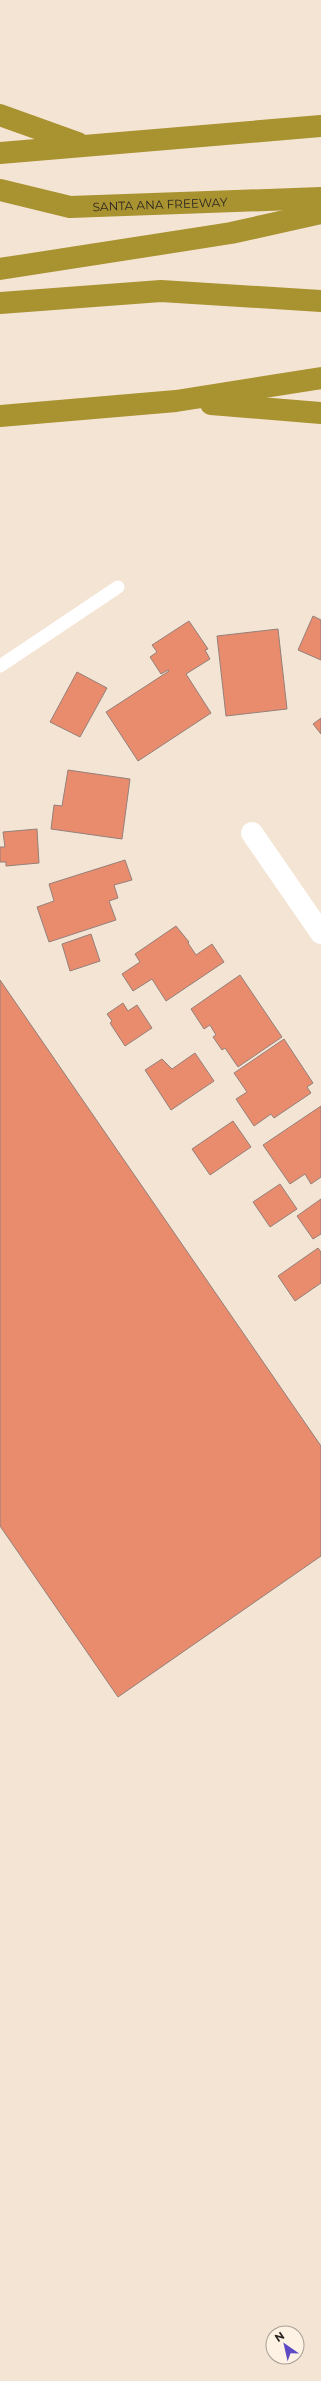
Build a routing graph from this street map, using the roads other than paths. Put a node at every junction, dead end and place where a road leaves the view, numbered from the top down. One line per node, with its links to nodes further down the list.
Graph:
1 (0, 116): 3 (highway)
2 (321, 126): 3 (highway)
3 (84, 145): 4 (highway)
4 (0, 153)
5 (0, 190): 6 (highway, SANTA ANA FREEWAY)
6 (321, 198)
7 (321, 213): 8 (highway)
8 (0, 269)
9 (321, 301): 10 (highway)
10 (0, 302)
11 (321, 378): 12 (highway)
12 (176, 401): 13 (highway); 14 (highway)
13 (321, 413)
14 (0, 416)
15 (118, 587): 16 (lane)
16 (0, 666)
17 (252, 833): 18 (street)
18 (321, 933)

